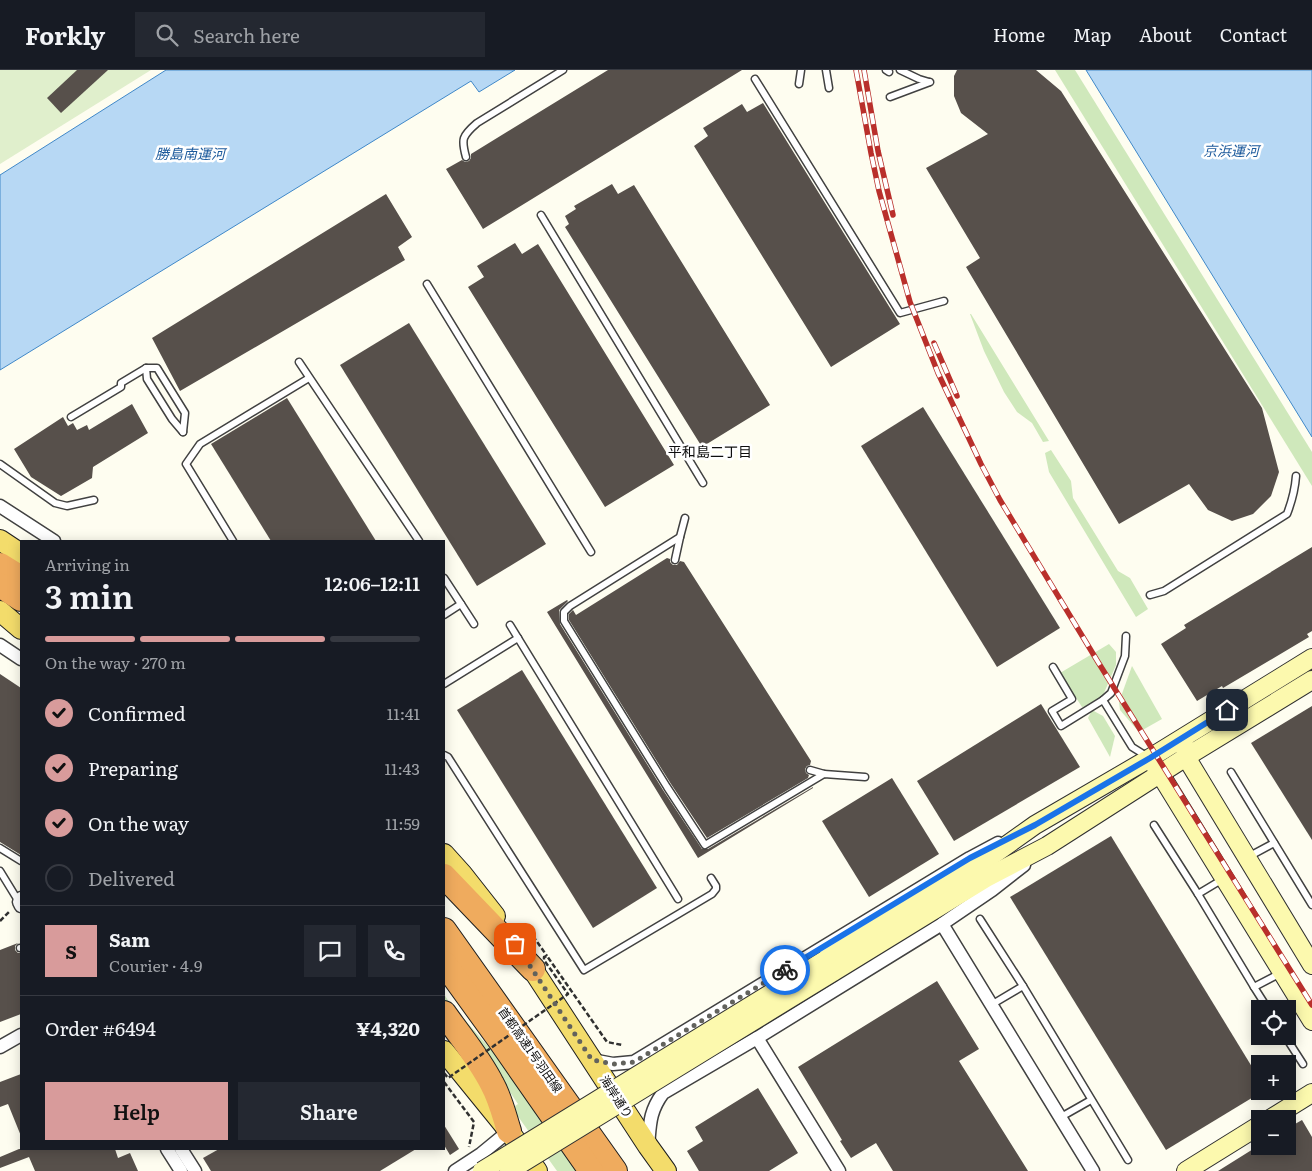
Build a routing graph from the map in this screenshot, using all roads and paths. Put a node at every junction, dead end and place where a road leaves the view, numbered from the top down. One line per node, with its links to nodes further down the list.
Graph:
1 (563, 70): 9 (lane)
2 (801, 70): 6 (lane)
3 (826, 70): 7 (lane)
4 (900, 70): 8 (lane)
5 (756, 79): 12 (lane)
6 (799, 84)
7 (829, 88)
8 (890, 97)
9 (466, 157)
10 (541, 215): 19 (lane)
11 (427, 284): 28 (lane)
12 (944, 301)
13 (299, 362): 15 (lane)
14 (146, 368): 14 (lane); 16 (lane)
15 (309, 378): 26 (lane); 27 (lane)
16 (71, 417)
17 (0, 464): 20 (lane)
18 (1296, 476): 35 (lane)
19 (703, 483)
20 (94, 500)
21 (0, 506): 25 (street)
22 (685, 518): 23 (lane)
23 (680, 537): 30 (lane); 58 (lane)
24 (0, 540): 29 (main road)
25 (52, 540)
26 (232, 540)
27 (418, 540)
28 (591, 552)
29 (20, 553)
30 (675, 560)
31 (0, 564): 32 (highway)
32 (20, 577)
33 (445, 580): 37 (lane)
34 (0, 585): 36 (highway)
35 (1150, 595)
36 (20, 598)
37 (461, 604): 39 (lane); 40 (lane)
38 (0, 611): 42 (main road)
39 (445, 614)
40 (474, 624)
41 (510, 624): 44 (lane)
42 (20, 628)
43 (1126, 636): 51 (lane)
44 (518, 638): 50 (lane); 74 (lane)
45 (0, 645): 46 (street)
46 (20, 658)
47 (1312, 658): 52 (street)
48 (1053, 667): 51 (lane)
49 (1312, 680): 55 (street)
50 (445, 683)
51 (1104, 700): 54 (lane)
52 (1184, 737): 54 (street); 55 (street)
53 (445, 756): 71 (lane)
54 (1150, 758): 59 (street); 61 (street)
55 (1186, 758): 59 (street); 67 (street)
56 (810, 770): 58 (lane)
57 (1231, 772): 63 (lane)
58 (824, 774): 60 (lane)
59 (1160, 774): 64 (street); 72 (street)
60 (865, 777)
61 (1035, 825): 84 (street); 100 (street)
62 (1154, 825): 73 (lane)
63 (1274, 843): 67 (lane); 76 (lane)
64 (1048, 846): 78 (street); 84 (street)
65 (0, 848): 68 (lane)
66 (445, 855): 82 (main road, 海岸通り)
67 (1247, 858): 81 (street)
68 (20, 860)
69 (0, 871): 75 (lane)
70 (445, 877): 82 (highway)
71 (711, 878)
72 (1224, 878): 73 (lane); 85 (street)
73 (1198, 894): 88 (lane)
74 (678, 899)
75 (20, 902)
76 (1312, 905)
77 (980, 919): 87 (lane)
78 (942, 924): 90 (street); 94 (street)
79 (445, 931): 122 (highway, 首都高速1号羽田線)
80 (533, 936): 82 (path)
81 (1310, 956)
82 (540, 962): 98 (path, bridge); 100 (main road, 海岸通り); 102 (path, bridge)
83 (445, 964): 95 (highway, 首都高速1号羽田線)
84 (829, 966): 118 (street, bridge); 119 (street, bridge)
85 (1282, 972): 88 (lane); 92 (street)
86 (445, 979): 95 (highway)
87 (1023, 986): 90 (lane); 105 (lane)
88 (1254, 987): 89 (lane)
89 (1262, 1000)
90 (991, 1004): 107 (street)
91 (445, 1014): 109 (highway)
92 (1312, 1021)
93 (20, 1035): 97 (street)
94 (757, 1038): 110 (street); 124 (street)
95 (499, 1039): 121 (highway, 首都高速1号羽田線)
96 (1291, 1045): 101 (lane)
97 (0, 1047)
98 (623, 1050)
99 (445, 1052): 109 (main road)
100 (592, 1060): 110 (main road, 海岸通り)
101 (1303, 1064)
102 (445, 1074)
103 (445, 1083): 111 (path)
104 (1312, 1093): 106 (street)
105 (1091, 1100): 107 (lane); 114 (lane)
106 (1285, 1110)
107 (1061, 1117): 125 (street)
108 (1251, 1131): 126 (street)
109 (509, 1132): 117 (street); 120 (main road)
110 (648, 1146): 123 (main road, 海岸通り)
111 (469, 1147)
112 (168, 1150): 115 (street)
113 (182, 1150): 116 (street)
114 (1128, 1160)
115 (181, 1171)
116 (195, 1171)
117 (455, 1171)
118 (482, 1171)
119 (509, 1171)
120 (537, 1171)
121 (591, 1171)
122 (614, 1171)
123 (666, 1171)
124 (839, 1171)
125 (1093, 1171)
126 (1186, 1171)

